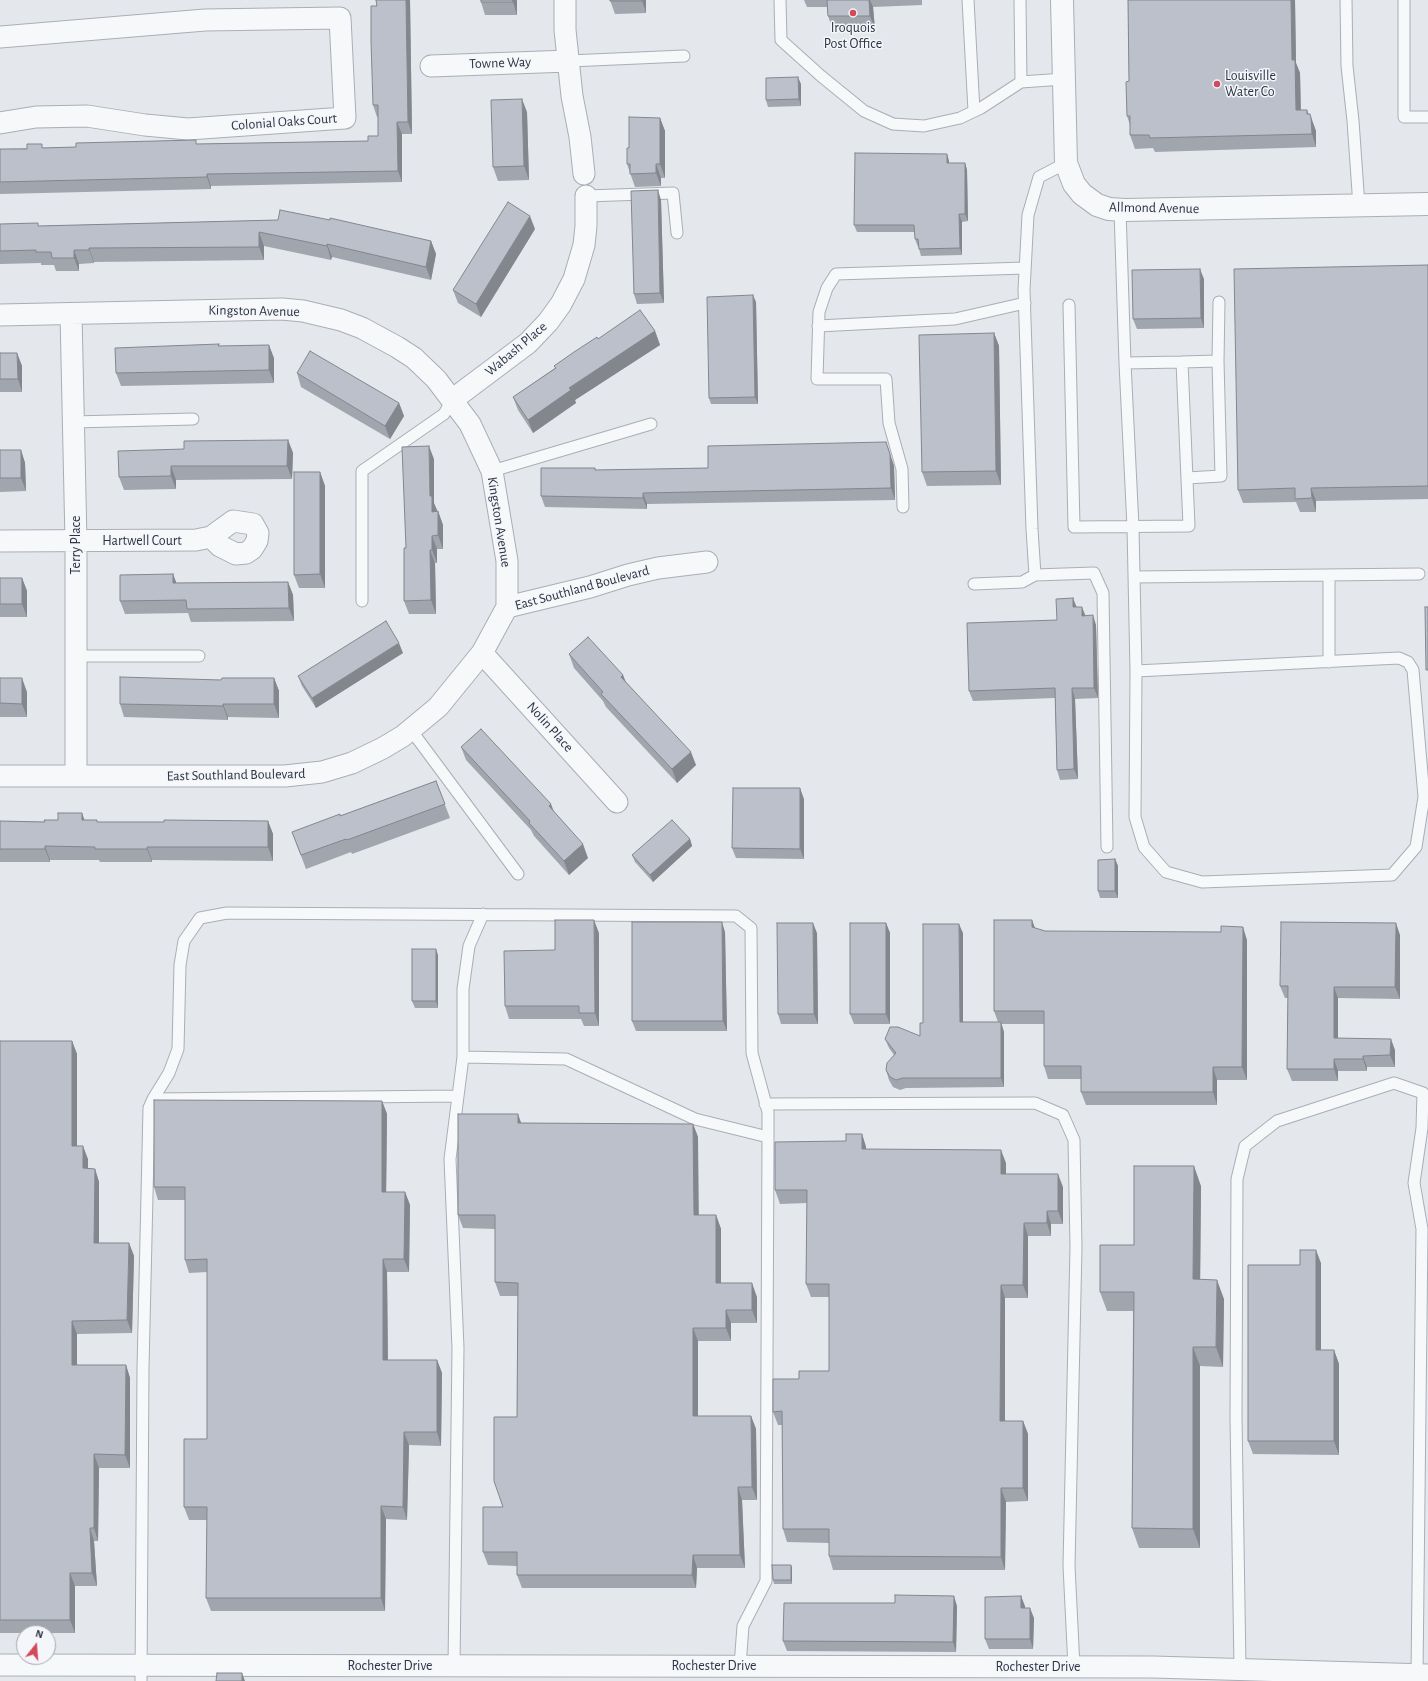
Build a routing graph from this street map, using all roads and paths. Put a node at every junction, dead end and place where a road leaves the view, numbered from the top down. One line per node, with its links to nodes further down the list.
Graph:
1 (565, 0): 10 (street)
2 (780, 0): 14 (lane)
3 (968, 0): 14 (lane)
4 (1020, 0): 13 (lane)
5 (1062, 0): 12 (street, Allmond Avenue)
6 (1346, 0): 21 (lane)
7 (1404, 0): 15 (lane)
8 (0, 37): 16 (street, Colonial Oaks Court)
9 (684, 56): 10 (lane)
10 (569, 61): 11 (street, Towne Way); 18 (street)
11 (431, 66)
12 (1064, 79): 13 (lane); 17 (street, Allmond Avenue)
13 (1021, 82): 14 (lane)
14 (974, 111)
15 (1428, 117)
16 (0, 123)
17 (1066, 163): 22 (street, Allmond Avenue); 24 (lane)
18 (584, 174)
19 (586, 196): 23 (lane); 34 (street, Wabash Place)
20 (1428, 204): 21 (street, Allmond Avenue)
21 (1358, 206): 22 (street, Allmond Avenue)
22 (1120, 210): 33 (lane)
23 (677, 233)
24 (1026, 268): 26 (lane); 30 (lane)
25 (1219, 302): 31 (lane)
26 (1025, 303): 30 (lane); 47 (lane)
27 (1069, 305): 41 (lane)
28 (71, 314): 29 (street, Kingston Avenue); 34 (street, Kingston Avenue); 36 (street, Terry Place)
29 (0, 315)
30 (818, 326): 40 (lane)
31 (1218, 361): 32 (lane); 39 (lane)
32 (1182, 362): 33 (lane); 39 (lane)
33 (1124, 363): 41 (lane)
34 (452, 400): 38 (street, Kingston Avenue); 51 (lane)
35 (193, 419): 36 (lane)
36 (73, 422): 43 (street, Terry Place)
37 (651, 424): 38 (lane)
38 (492, 471): 52 (street, Kingston Avenue)
39 (1187, 478): 41 (lane)
40 (903, 507)
41 (1133, 527): 49 (lane)
42 (211, 538): 43 (street, Hartwell Court)
43 (76, 541): 44 (street, Hartwell Court); 54 (street, Terry Place)
44 (0, 542)
45 (707, 562): 52 (street, East Southland Boulevard)
46 (1420, 574): 48 (lane)
47 (1035, 575): 50 (lane); 63 (lane)
48 (1328, 576): 49 (lane); 56 (lane)
49 (1134, 577): 57 (lane)
50 (974, 584)
51 (362, 601)
52 (507, 607): 53 (street, East Southland Boulevard)
53 (482, 653): 58 (street, East Southland Boulevard); 62 (street, Nolin Place)
54 (76, 656): 55 (lane); 61 (street, Terry Place)
55 (199, 656)
56 (1329, 662): 57 (lane); 59 (lane)
57 (1136, 671): 59 (lane)
58 (411, 730): 61 (street, East Southland Boulevard); 64 (lane)
59 (1423, 739)
60 (0, 776): 61 (street, East Southland Boulevard)
61 (76, 776)
62 (617, 802)
63 (1107, 847)
64 (518, 874)
65 (483, 914): 66 (lane); 69 (lane); 70 (lane)
66 (463, 1057): 68 (lane); 71 (lane)
67 (1425, 1090): 75 (lane); 79 (lane)
68 (458, 1096): 69 (lane); 73 (lane)
69 (152, 1099): 77 (lane)
70 (766, 1104): 71 (lane); 76 (lane)
71 (768, 1136): 74 (lane)
72 (0, 1665): 77 (street, Rochester Drive)
73 (454, 1666): 74 (street, Rochester Drive); 78 (street, Rochester Drive)
74 (740, 1666): 76 (street, Rochester Drive)
75 (1240, 1668): 76 (street, Rochester Drive); 79 (street, Rochester Drive)
76 (1064, 1672)
77 (141, 1674): 78 (street, Rochester Drive)
78 (404, 1674)
79 (1422, 1675)

